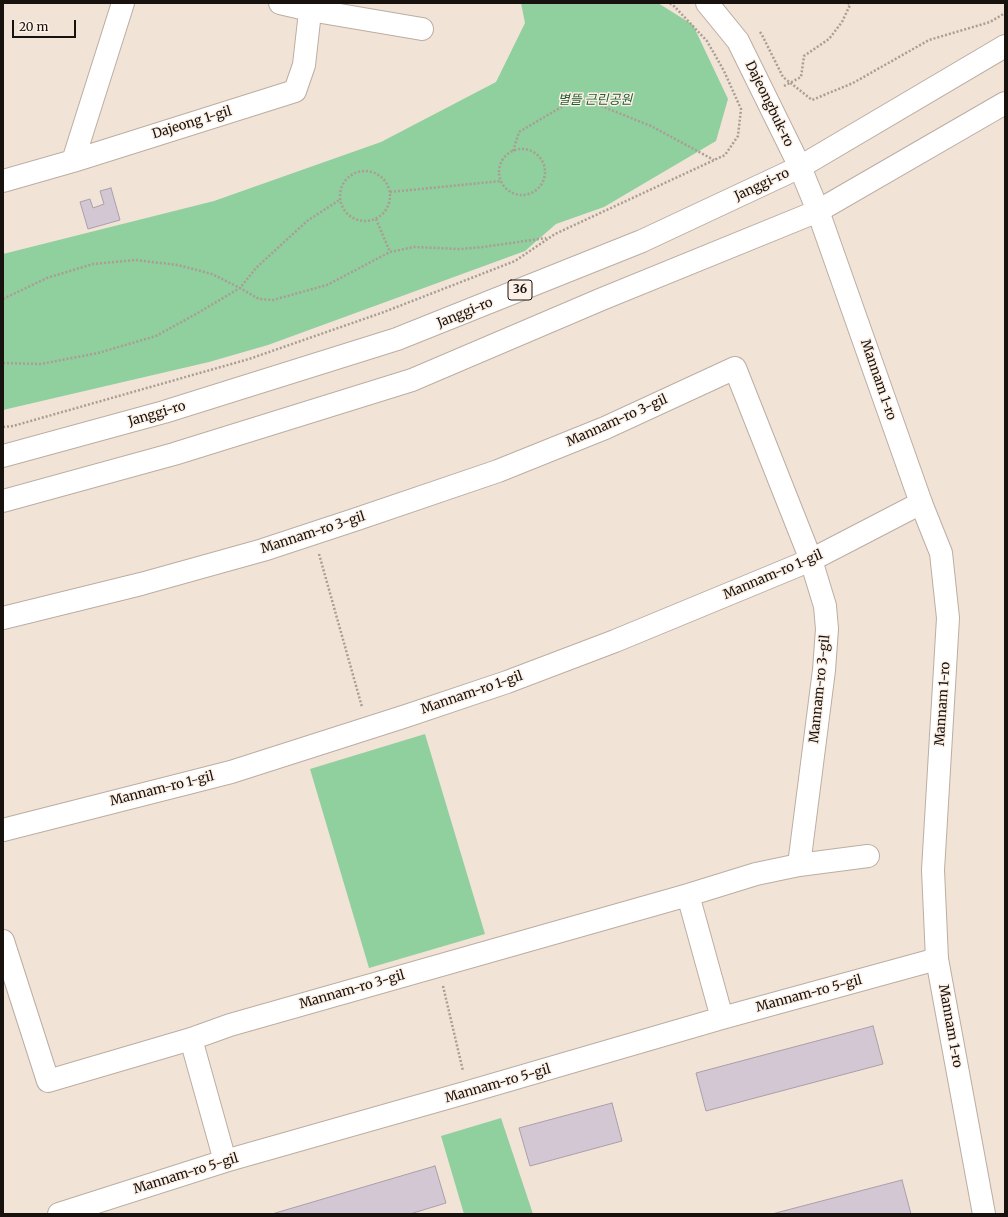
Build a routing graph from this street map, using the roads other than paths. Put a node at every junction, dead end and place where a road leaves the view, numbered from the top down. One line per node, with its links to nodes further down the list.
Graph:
1 (123, 3): 8 (street)
2 (280, 3): 4 (street)
3 (707, 3): 9 (street, Dajeongbuk-ro)
4 (311, 7): 5 (street); 8 (street, Dajeong 1-gil)
5 (422, 29)
6 (1005, 46): 9 (street, Janggi-ro / 36)
7 (1005, 103): 11 (street)
8 (73, 161): 10 (street, Dajeong 1-gil)
9 (800, 167): 11 (street, Dajeongbuk-ro); 12 (street, Janggi-ro / 36)
10 (3, 181)
11 (818, 211): 13 (street); 14 (street, Mannam 1-ro)
12 (3, 456)
13 (3, 501)
14 (921, 503): 15 (street, Mannam-ro 1-gil); 22 (street, Mannam 1-ro)
15 (811, 560): 16 (street, Mannam-ro 3-gil); 17 (street, Mannam-ro 1-gil); 19 (street, Mannam-ro 3-gil)
16 (3, 618)
17 (3, 830)
18 (868, 856): 19 (street, Mannam-ro 3-gil)
19 (799, 865): 20 (street, Mannam-ro 3-gil)
20 (688, 895): 23 (street); 24 (street, Mannam-ro 3-gil)
21 (3, 941): 24 (street, Mannam-ro 3-gil)
22 (937, 959): 23 (street, Mannam-ro 5-gil); 27 (street, Mannam 1-ro)
23 (722, 1018): 25 (street, Mannam-ro 5-gil)
24 (191, 1039): 25 (street)
25 (225, 1161): 26 (street, Mannam-ro 5-gil)
26 (59, 1214)
27 (984, 1214)

